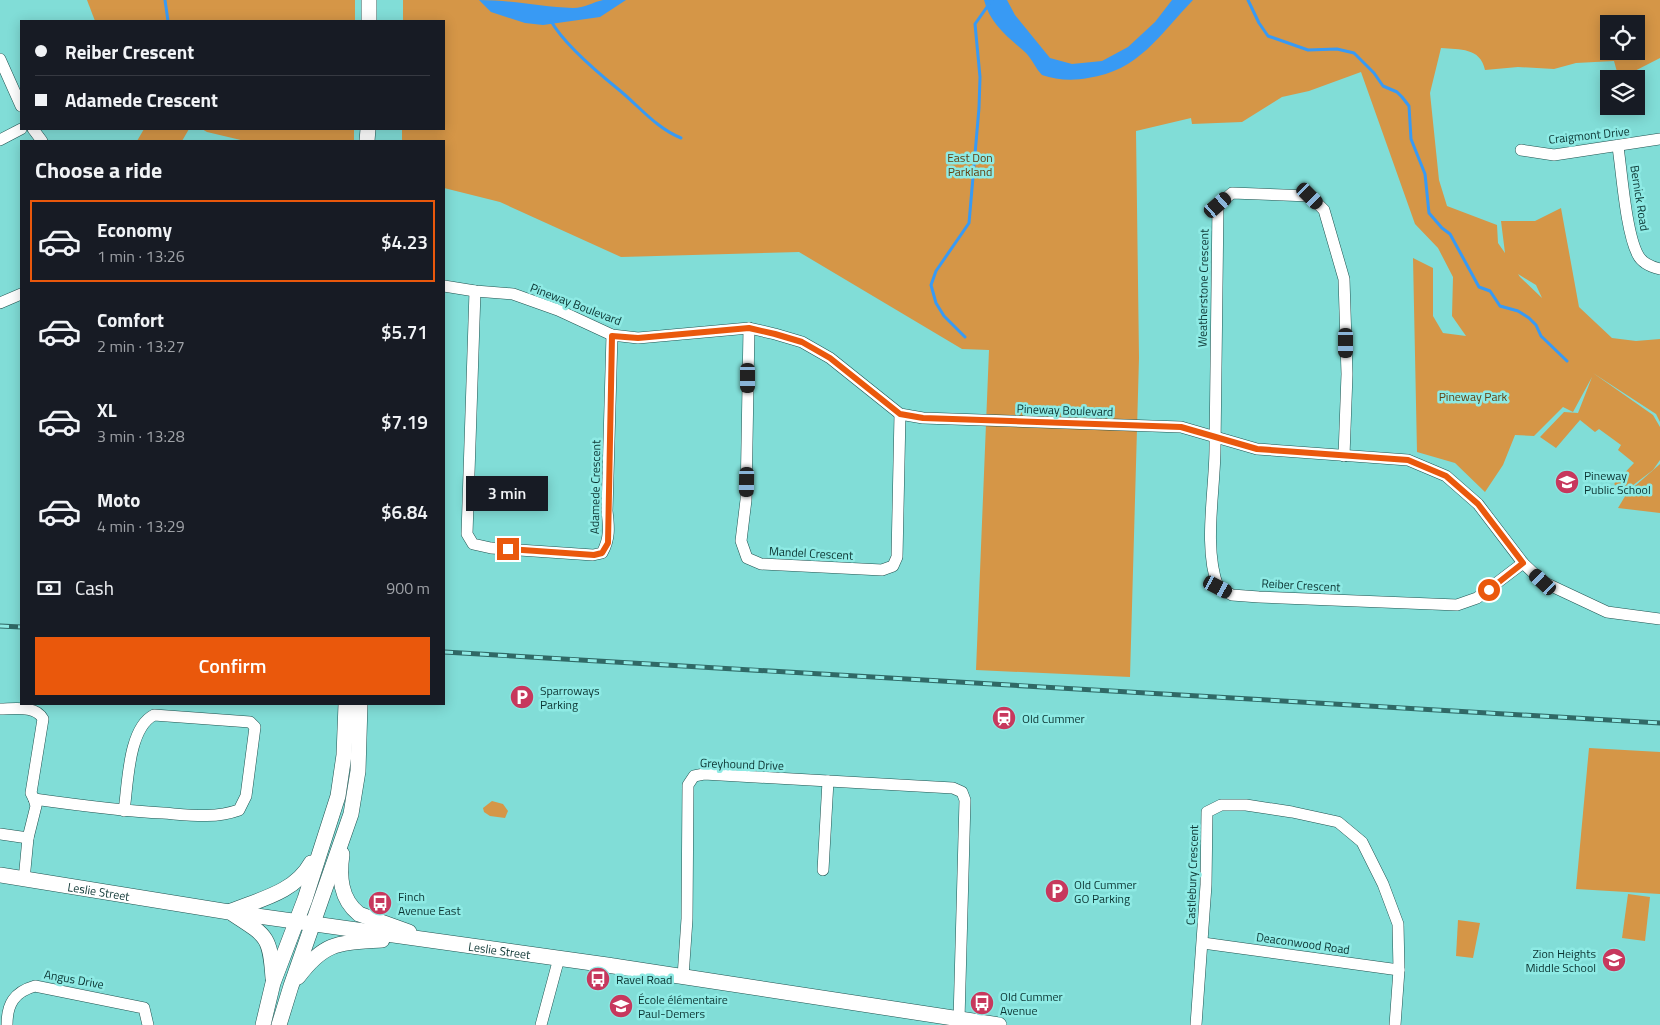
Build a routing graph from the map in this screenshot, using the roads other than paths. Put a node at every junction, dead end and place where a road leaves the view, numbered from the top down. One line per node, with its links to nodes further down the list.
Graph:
1 (369, 3): 2 (main road)
2 (369, 20)
3 (0, 59): 4 (street)
4 (20, 104)
5 (20, 130): 6 (street)
6 (0, 140)
7 (1660, 140): 8 (street, Craigmont Drive)
8 (1618, 147): 9 (street, Craigmont Drive); 10 (street, Bernick Road)
9 (1521, 150)
10 (1660, 269)
11 (445, 286): 12 (street, Pineway Boulevard)
12 (475, 291): 16 (street, Pineway Boulevard); 16 (street, Adamede Crescent)
13 (20, 297): 14 (street)
14 (0, 304)
15 (749, 328): 16 (street, Pineway Boulevard); 17 (street, Pineway Boulevard); 17 (street, Mandel Crescent)
16 (612, 336)
17 (900, 414): 18 (street, Pineway Boulevard)
18 (1215, 437): 19 (street, Pineway Boulevard); 19 (street, Weatherstone Crescent); 20 (street, Reiber Crescent)
19 (1344, 456): 20 (street, Pineway Boulevard)
20 (1523, 563): 21 (street, Pineway Boulevard)
21 (1660, 619)
22 (346, 705): 31 (main road)
23 (360, 705): 29 (main road)
24 (0, 709): 26 (street)
25 (828, 781): 32 (street); 43 (street, Greyhound Drive); 46 (street, Greyhound Drive)
26 (34, 799): 27 (street); 30 (street)
27 (124, 811): 27 (street)
28 (0, 834): 30 (street)
29 (344, 834): 37 (main road); 39 (main road)
30 (28, 838): 34 (street)
31 (325, 839): 35 (main road); 36 (main road)
32 (823, 870)
33 (0, 875): 34 (main road, Leslie Street)
34 (24, 880): 35 (main road, Leslie Street)
35 (229, 912): 36 (main road, Leslie Street); 44 (main road)
36 (296, 921): 37 (main road, Leslie Street); 44 (main road)
37 (312, 924): 38 (main road, Leslie Street); 45 (main road)
38 (409, 938): 39 (main road, Leslie Street); 45 (main road)
39 (431, 941): 41 (main road, Leslie Street)
40 (1203, 943): 42 (street, Deaconwood Road); 42 (street, Castlebury Crescent); 53 (street, Castlebury Crescent)
41 (559, 958): 43 (main road, Leslie Street); 51 (street)
42 (1399, 970): 54 (street, Castlebury Crescent)
43 (684, 977): 46 (main road, Leslie Street)
44 (273, 983): 49 (main road)
45 (291, 986): 50 (main road)
46 (959, 1020): 52 (main road, Leslie Street)
47 (7, 1025): 48 (street, Angus Drive)
48 (148, 1025)
49 (263, 1025)
50 (279, 1025)
51 (541, 1025)
52 (999, 1025)
53 (1196, 1025)
54 (1395, 1025)

